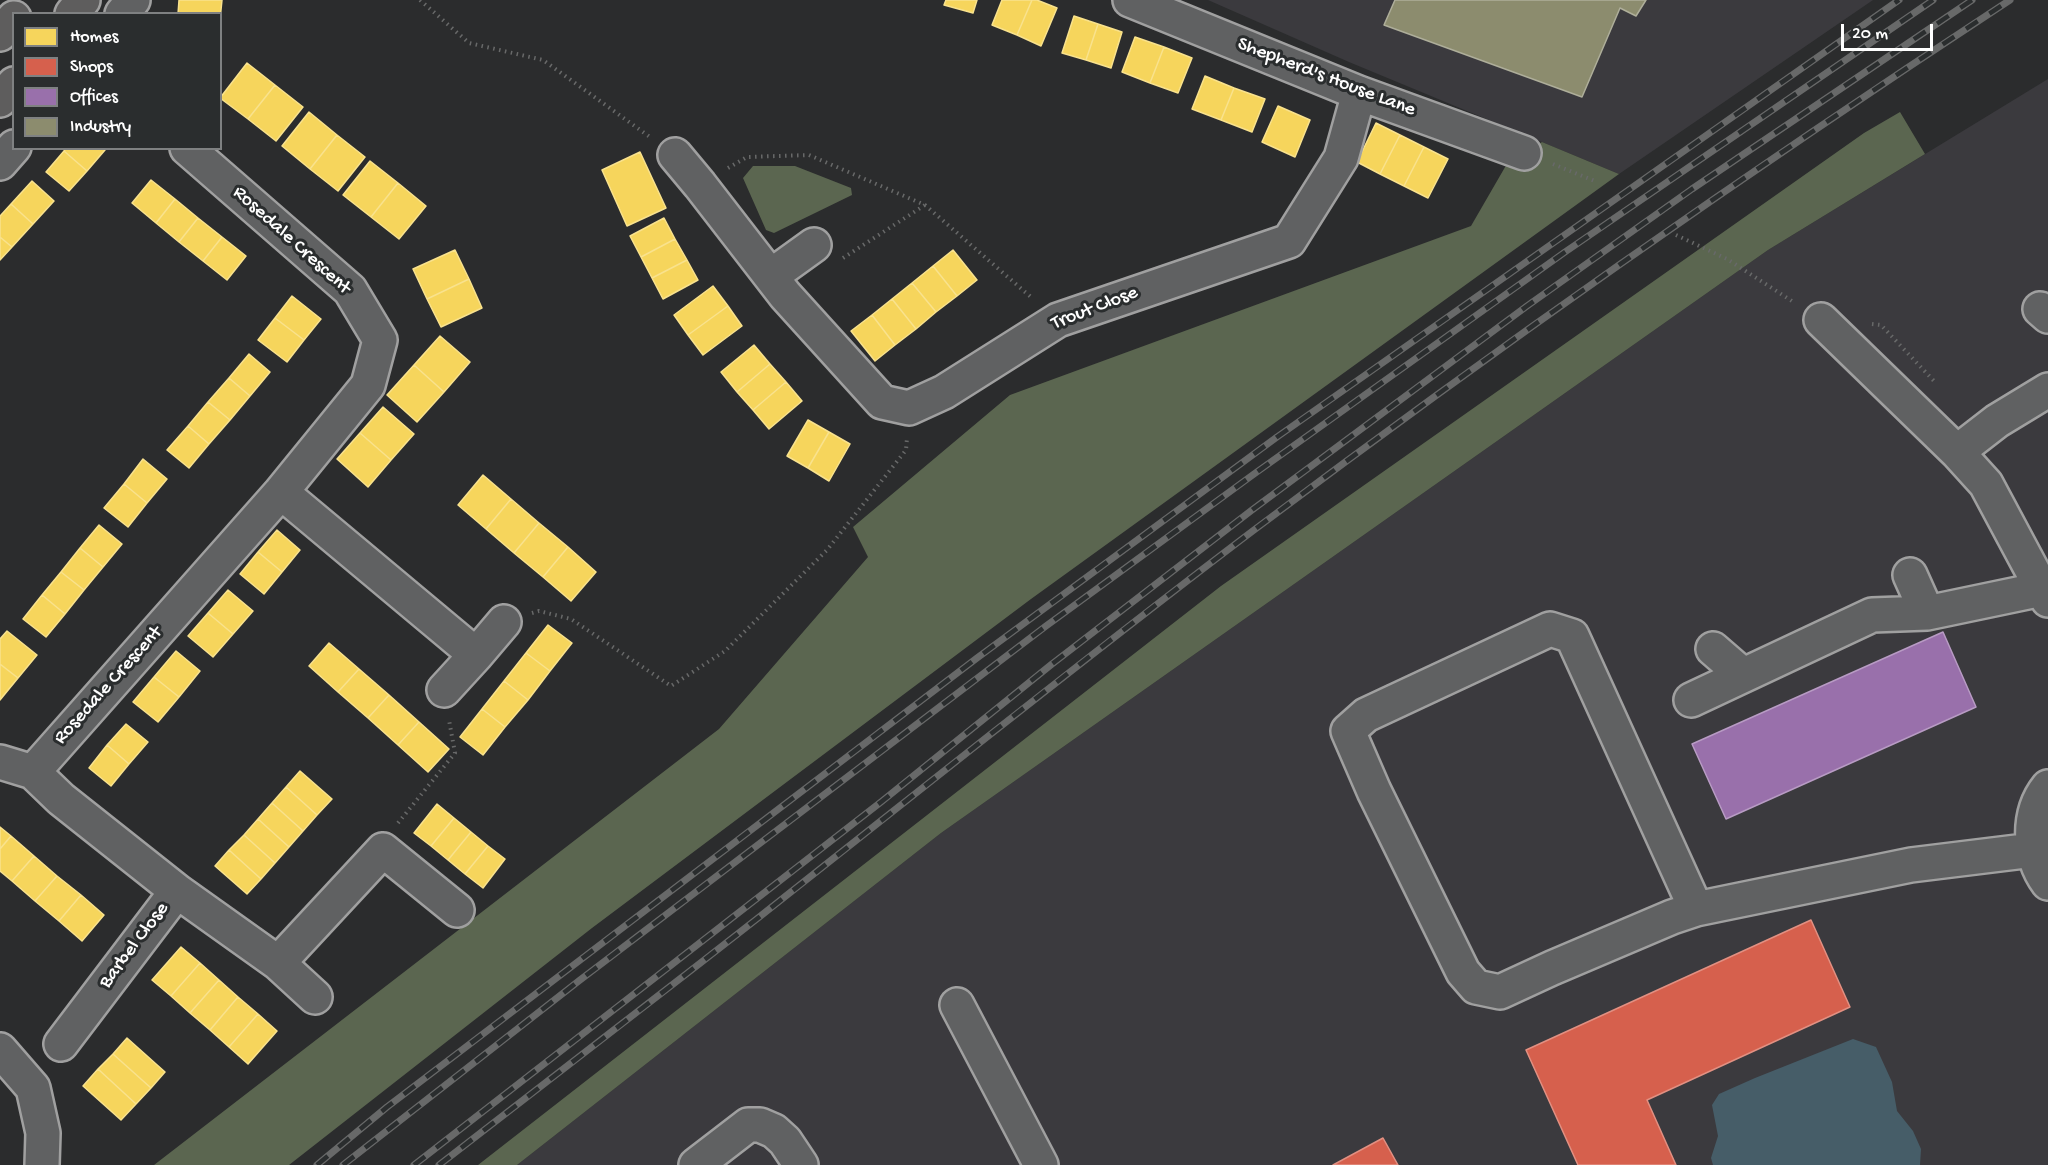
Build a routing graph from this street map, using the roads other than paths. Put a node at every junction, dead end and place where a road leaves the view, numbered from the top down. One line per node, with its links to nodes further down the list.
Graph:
1 (28, 0): 5 (main road)
2 (83, 0): 6 (main road)
3 (133, 0): 7 (street)
4 (1130, 0): 11 (street, Shepherd's House Lane)
5 (19, 12)
6 (74, 12)
7 (124, 12)
8 (12, 20): 9 (main road)
9 (0, 34)
10 (12, 86): 12 (main road)
11 (1359, 93): 15 (street, Shepherd's House Lane); 19 (street, Trout Close)
12 (0, 100)
13 (12, 149): 17 (street)
14 (189, 150): 23 (street, Rosedale Crescent)
15 (1524, 153)
16 (675, 156): 19 (street)
17 (0, 163)
18 (824, 254): 19 (street)
19 (771, 276)
20 (1821, 320): 22 (street)
21 (2048, 390): 22 (street)
22 (1957, 452): 25 (street)
23 (281, 492): 29 (street); 34 (street, Rosedale Crescent)
24 (1910, 575): 26 (street)
25 (2045, 595): 26 (street)
26 (1927, 613): 30 (street)
27 (504, 622): 29 (street)
28 (1713, 649): 30 (street)
29 (476, 655): 31 (street)
30 (1743, 675): 32 (street)
31 (444, 690)
32 (1691, 700)
33 (0, 762): 34 (street)
34 (33, 772): 38 (street)
35 (2048, 787): 36 (street)
36 (2033, 850): 37 (street); 39 (street)
37 (2048, 883)
38 (177, 891): 41 (street, Barbel Close); 44 (street, Barbel Close)
39 (1696, 909): 39 (street)
40 (457, 910): 41 (street)
41 (278, 963): 42 (street, Barbel Close)
42 (315, 997)
43 (957, 1005): 49 (street)
44 (62, 1044)
45 (0, 1050): 46 (street)
46 (42, 1165)
47 (696, 1165): 48 (street)
48 (801, 1165)
49 (1041, 1165)

